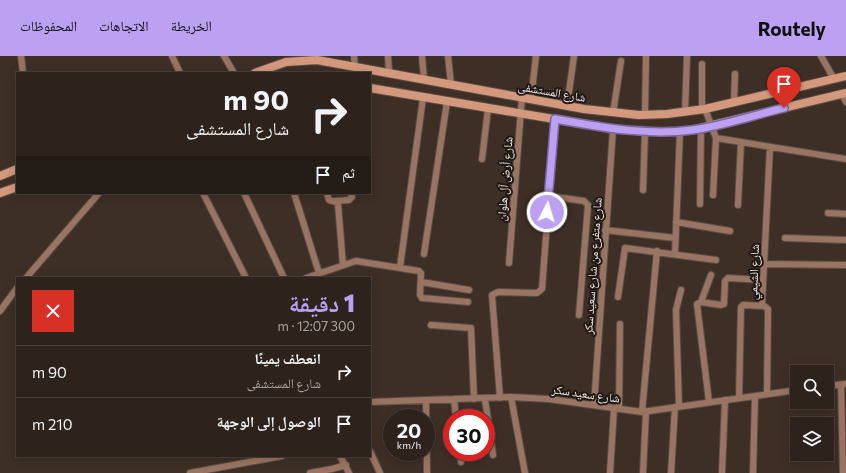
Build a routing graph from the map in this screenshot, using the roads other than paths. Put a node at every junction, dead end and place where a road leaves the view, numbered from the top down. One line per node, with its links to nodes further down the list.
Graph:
1 (21, 56): 18 (street)
2 (172, 56): 19 (street)
3 (224, 56): 20 (street)
4 (354, 56): 16 (street)
5 (388, 56): 22 (street)
6 (422, 56): 25 (street)
7 (448, 56): 27 (street)
8 (536, 56): 33 (street)
9 (574, 56): 37 (street)
10 (646, 56): 43 (street)
11 (687, 56): 40 (street)
12 (821, 56): 26 (street)
13 (286, 59): 16 (street, شارع المستشفى); 21 (street, شارع المستشفى)
14 (621, 61): 41 (street)
15 (702, 64): 39 (street)
16 (355, 67): 22 (street, شارع المستشفى)
17 (787, 71): 29 (street)
18 (23, 72)
19 (180, 72)
20 (233, 72)
21 (257, 72)
22 (389, 73): 25 (street, شارع المستشفى)
23 (735, 74): 36 (street)
24 (846, 76): 26 (street, شارع المستشفى)
25 (424, 79): 27 (street, شارع المستشفى)
26 (834, 79): 29 (street, شارع المستشفى)
27 (451, 84): 31 (street, شارع المستشفى)
28 (371, 88): 32 (street)
29 (792, 89): 36 (street, شارع المستشفى)
30 (844, 93): 35 (street); 45 (street)
31 (522, 97): 33 (street, شارع المستشفى); 42 (street, شارع أرض آل هلوان)
32 (423, 98): 34 (street); 87 (street)
33 (531, 99): 37 (street, شارع المستشفى)
34 (447, 102): 38 (street); 80 (street)
35 (846, 102)
36 (734, 103): 39 (street, شارع المستشفى)
37 (567, 106): 41 (street, شارع المستشفى)
38 (488, 109): 42 (street); 53 (street)
39 (703, 109): 40 (street, شارع المستشفى); 45 (street)
40 (685, 112): 43 (street, شارع المستشفى)
41 (614, 113): 43 (street, شارع المستشفى)
42 (520, 114): 44 (street); 83 (street, شارع أرض آل هلوان)
43 (645, 114)
44 (555, 119): 47 (street); 67 (street)
45 (711, 126): 46 (street); 50 (street)
46 (701, 128): 49 (street); 69 (street)
47 (613, 129): 48 (street); 74 (street, شارع متفرع من شارع سعيد سكر)
48 (645, 131): 49 (street); 58 (street)
49 (680, 131): 73 (street)
50 (716, 138): 51 (street); 66 (street)
51 (741, 142): 52 (street); 70 (street)
52 (770, 147): 54 (street); 84 (street, شارع الشيمي)
53 (482, 159)
54 (846, 159)
55 (16, 169): 56 (street)
56 (0, 176)
57 (16, 186): 59 (street)
58 (643, 190)
59 (0, 193)
60 (98, 194): 90 (street)
61 (204, 194): 91 (street)
62 (244, 194): 92 (street)
63 (294, 194): 88 (street)
64 (328, 194): 68 (street)
65 (352, 194): 68 (street)
66 (713, 195)
67 (549, 196): 104 (street); 113 (street)
68 (335, 201): 85 (street)
69 (700, 204)
70 (738, 205)
71 (828, 213): 72 (street)
72 (846, 214)
73 (676, 222): 75 (street); 76 (street)
74 (605, 230): 76 (street); 122 (street, شارع متفرع من شارع سعيد سكر)
75 (730, 231)
76 (676, 238): 81 (street)
77 (785, 238): 78 (street)
78 (846, 240)
79 (657, 251): 81 (street); 99 (street); 127 (street)
80 (424, 254)
81 (675, 254): 82 (street)
82 (716, 260)
83 (509, 262)
84 (764, 264): 86 (street); 94 (street, شارع الشيمي)
85 (343, 265): 87 (street); 88 (street)
86 (846, 265)
87 (400, 267): 95 (street)
88 (319, 274): 93 (street)
89 (711, 274): 101 (street)
90 (29, 277)
91 (245, 277)
92 (284, 277)
93 (309, 277)
94 (763, 280): 101 (street); 102 (street, شارع الشيمي)
95 (421, 282): 97 (street); 100 (street)
96 (16, 289): 103 (street)
97 (469, 290)
98 (681, 290): 123 (street)
99 (618, 296)
100 (468, 302)
101 (701, 302): 121 (street)
102 (764, 306): 110 (street, شارع الشيمي); 114 (street)
103 (0, 312)
104 (579, 315)
105 (620, 324): 126 (street)
106 (431, 326): 116 (street)
107 (844, 384): 108 (street); 143 (street)
108 (834, 385)
109 (790, 391): 110 (street, شارع سعيد سكر)
110 (767, 394): 111 (street, شارع سعيد سكر)
111 (755, 396): 114 (street, شارع سعيد سكر); 142 (street)
112 (511, 397): 113 (street, شارع سعيد سكر); 122 (street, شارع سعيد سكر); 137 (street)
113 (500, 398): 117 (street, شارع سعيد سكر)
114 (739, 398): 118 (street, شارع سعيد سكر)
115 (454, 399): 116 (street, شارع سعيد سكر); 119 (street, شارع سعيد سكر); 124 (street)
116 (474, 399): 117 (street, شارع سعيد سكر)
117 (485, 399): 125 (street)
118 (725, 400): 121 (street, شارع سعيد سكر); 141 (street)
119 (426, 401): 120 (street, شارع سعيد سكر); 136 (street)
120 (371, 402)
121 (709, 402): 123 (street, شارع سعيد سكر)
122 (594, 405): 126 (street, شارع سعيد سكر)
123 (677, 407): 127 (street, شارع سعيد سكر); 140 (street)
124 (455, 409)
125 (486, 409)
126 (617, 409): 127 (street, شارع سعيد سكر); 138 (street)
127 (644, 412): 139 (street)
128 (371, 453): 135 (street)
129 (277, 457): 132 (street)
130 (341, 457): 131 (street)
131 (346, 464): 133 (street); 134 (street)
132 (190, 473)
133 (310, 473)
134 (349, 473)
135 (380, 473)
136 (427, 473)
137 (525, 473)
138 (610, 473)
139 (643, 473)
140 (671, 473)
141 (722, 473)
142 (753, 473)
143 (843, 473)

